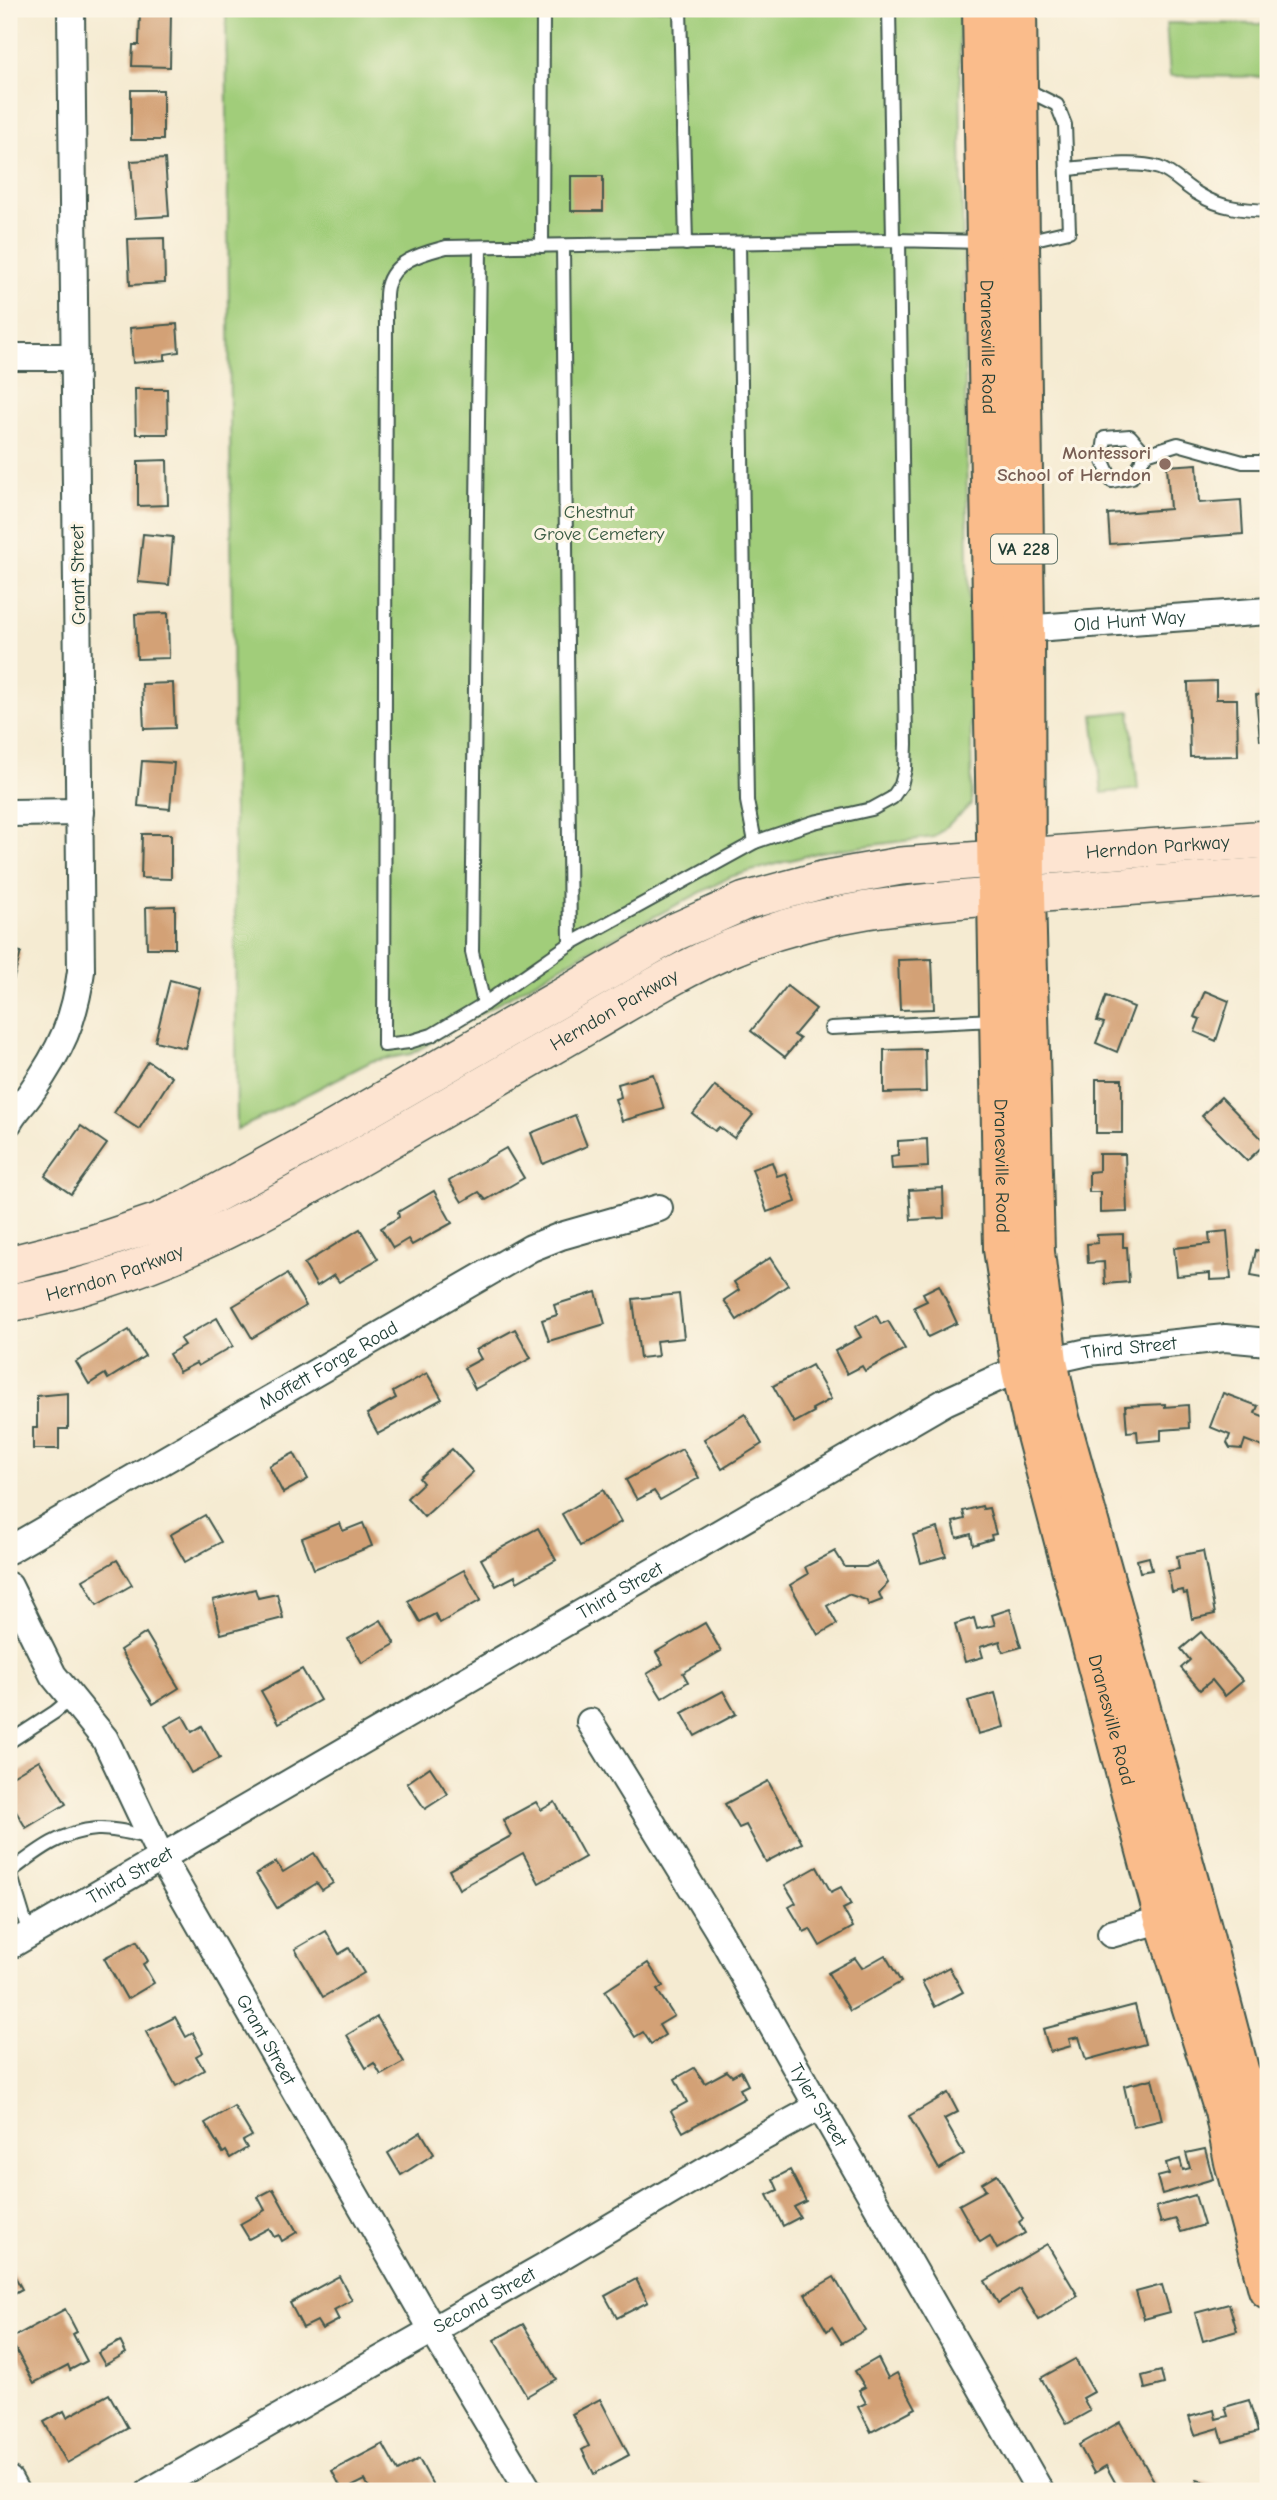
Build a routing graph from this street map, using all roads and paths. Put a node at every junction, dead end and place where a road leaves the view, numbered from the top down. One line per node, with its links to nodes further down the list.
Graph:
1 (71, 9): 17 (street, Grant Street)
2 (543, 9): 14 (lane)
3 (680, 9): 13 (lane)
4 (889, 9): 10 (lane)
5 (982, 9): 11 (main road, Dranesville Road / VA 228)
6 (1017, 9): 7 (main road, Dranesville Road / VA 228)
7 (1018, 79): 8 (lane); 11 (main road, Dranesville Road / VA 228)
8 (1067, 169): 9 (lane); 11 (lane)
9 (1268, 211)
10 (896, 241): 11 (lane); 12 (lane); 26 (lane)
11 (1002, 242): 22 (main road, Dranesville Road / VA 228)
12 (739, 243): 13 (lane); 26 (lane)
13 (686, 244): 15 (lane)
14 (542, 246): 15 (lane); 16 (lane)
15 (563, 246): 30 (lane)
16 (480, 247): 31 (lane); 31 (lane)
17 (75, 356): 18 (street); 23 (street, Grant Street)
18 (9, 357)
19 (1146, 453): 20 (lane)
20 (1268, 462)
21 (1268, 611): 22 (street, Old Hunt Way)
22 (1009, 630): 27 (main road, Dranesville Road / VA 228)
23 (80, 812): 24 (street); 34 (street, Grant Street)
24 (9, 813)
25 (1268, 839): 27 (main road, Herndon Parkway)
26 (755, 842): 30 (lane)
27 (1011, 858): 29 (main road, Dranesville Road); 36 (main road, Herndon Parkway)
28 (1268, 876): 29 (main road, Herndon Parkway)
29 (1011, 895): 32 (main road, Dranesville Road); 37 (main road, Herndon Parkway)
30 (570, 944): 31 (lane)
31 (484, 1004)
32 (1014, 1019): 33 (lane); 39 (main road, Dranesville Road)
33 (831, 1028)
34 (9, 1122)
35 (659, 1208): 40 (street, Moffett Forge Road)
36 (9, 1265)
37 (9, 1303)
38 (1268, 1342): 39 (street, Third Street)
39 (1034, 1366): 45 (street, Third Street); 47 (main road, Dranesville Road); 51 (main road, Dranesville Road)
40 (9, 1550)
41 (9, 1586): 42 (street, Grant Street)
42 (73, 1698): 44 (lane); 45 (street, Grant Street)
43 (590, 1722): 50 (street, Tyler Street)
44 (9, 1742)
45 (157, 1847): 46 (lane); 49 (street, Third Street); 53 (street, Grant Street)
46 (9, 1871): 49 (lane)
47 (1163, 1915): 48 (street); 51 (main road, Dranesville Road)
48 (1111, 1934)
49 (19, 1940)
50 (818, 2107): 53 (street, Second Street); 58 (street, Tyler Street)
51 (1258, 2163): 52 (main road, Dranesville Road)
52 (1268, 2289)
53 (432, 2329): 56 (street, Second Street); 57 (street, Grant Street)
54 (9, 2480): 55 (street)
55 (15, 2491)
56 (150, 2491)
57 (529, 2491)
58 (1040, 2491)

